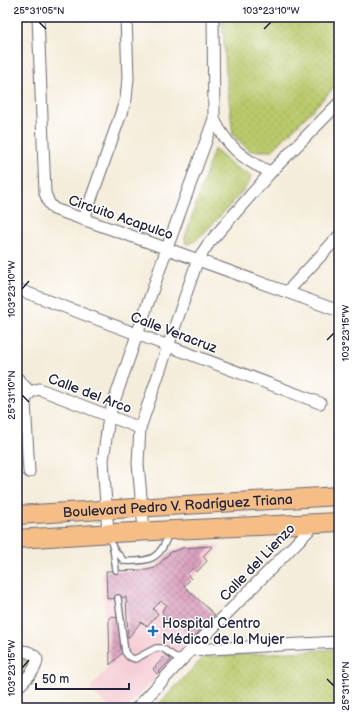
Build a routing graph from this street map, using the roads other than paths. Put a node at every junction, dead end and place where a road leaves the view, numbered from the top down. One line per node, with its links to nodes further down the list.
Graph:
1 (38, 17): 7 (street, Circuito Acapulco)
2 (126, 17): 7 (street)
3 (213, 17): 5 (street)
4 (339, 103): 6 (street)
5 (214, 119): 6 (street); 9 (street)
6 (270, 172): 10 (street)
7 (84, 219): 9 (street, Circuito Acapulco)
8 (339, 236): 12 (street)
9 (167, 248): 10 (street, Circuito Acapulco); 14 (street)
10 (198, 260): 12 (street, Circuito Acapulco); 15 (street)
11 (17, 289): 14 (street, Calle Veracruz)
12 (286, 292): 13 (street, Circuito Acapulco)
13 (339, 311)
14 (138, 334): 15 (street, Calle Veracruz); 19 (street)
15 (168, 346): 18 (street, Calle Veracruz); 20 (street)
16 (17, 378): 17 (street, Calle del Arco)
17 (30, 392): 19 (street, Calle del Arco); 21 (street, Calle del Arco)
18 (320, 403)
19 (109, 416): 20 (street, Calle del Arco); 24 (street)
20 (140, 428): 23 (street)
21 (28, 472)
22 (339, 496): 23 (main road, Boulevard Pedro V. Rodríguez Triana)
23 (142, 506): 24 (main road, Boulevard Pedro V. Rodríguez Triana); 29 (street)
24 (106, 510): 25 (main road, Boulevard Pedro V. Rodríguez Triana); 31 (street)
25 (17, 514)
26 (339, 522): 27 (main road, Boulevard Pedro V. Rodríguez Triana)
27 (315, 524): 28 (main road, Boulevard Pedro V. Rodríguez Triana); 35 (street, Calle del Lienzo)
28 (168, 530): 29 (main road, Boulevard Pedro V. Rodríguez Triana); 31 (lane)
29 (144, 532): 31 (main road, Boulevard Pedro V. Rodríguez Triana)
30 (17, 539): 31 (main road, Boulevard Pedro V. Rodríguez Triana)
31 (111, 541): 32 (lane)
32 (116, 570)
33 (118, 598): 37 (lane)
34 (339, 642): 35 (street)
35 (191, 650): 37 (street, Calle del Lienzo)
36 (17, 651): 38 (street)
37 (181, 661): 39 (street, Calle del Lienzo)
38 (17, 688)
39 (137, 708)

